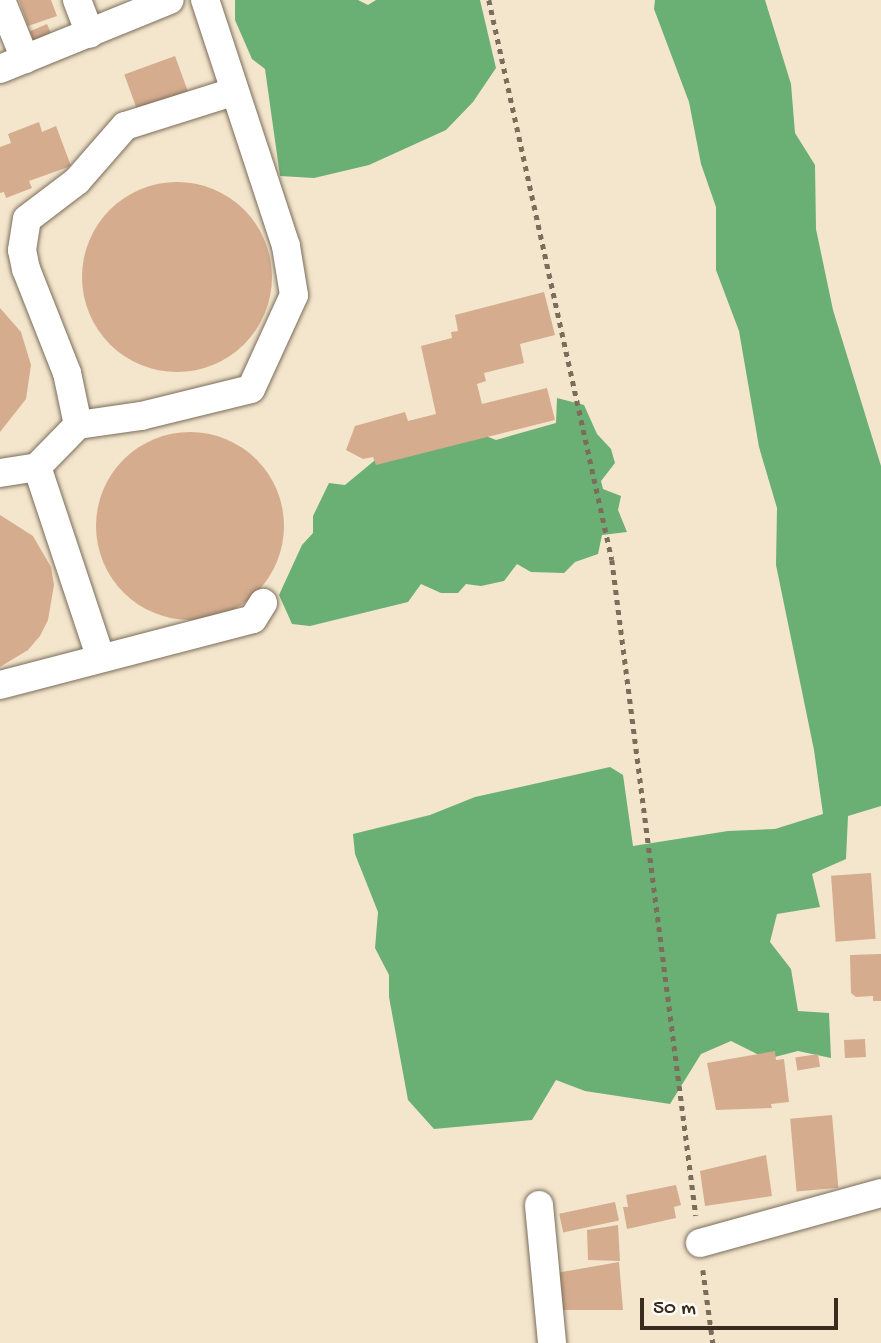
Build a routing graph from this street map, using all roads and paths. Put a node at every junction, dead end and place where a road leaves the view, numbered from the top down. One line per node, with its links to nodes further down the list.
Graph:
1 (1, 0): 8 (street)
2 (77, 0): 7 (street)
3 (170, 0): 6 (street)
4 (205, 0): 9 (street)
5 (489, 0): 19 (path)
6 (140, 7): 7 (street)
7 (90, 34): 8 (street)
8 (13, 64)
9 (233, 92): 10 (street); 11 (street)
10 (13, 223): 11 (street)
11 (78, 425): 12 (street)
12 (37, 467): 13 (street); 15 (street)
13 (0, 473)
14 (263, 603): 15 (street)
15 (100, 656): 16 (street)
16 (0, 685)
17 (881, 1193): 19 (street)
18 (539, 1205): 20 (street)
19 (700, 1243): 21 (path)
20 (552, 1343)
21 (713, 1343)

